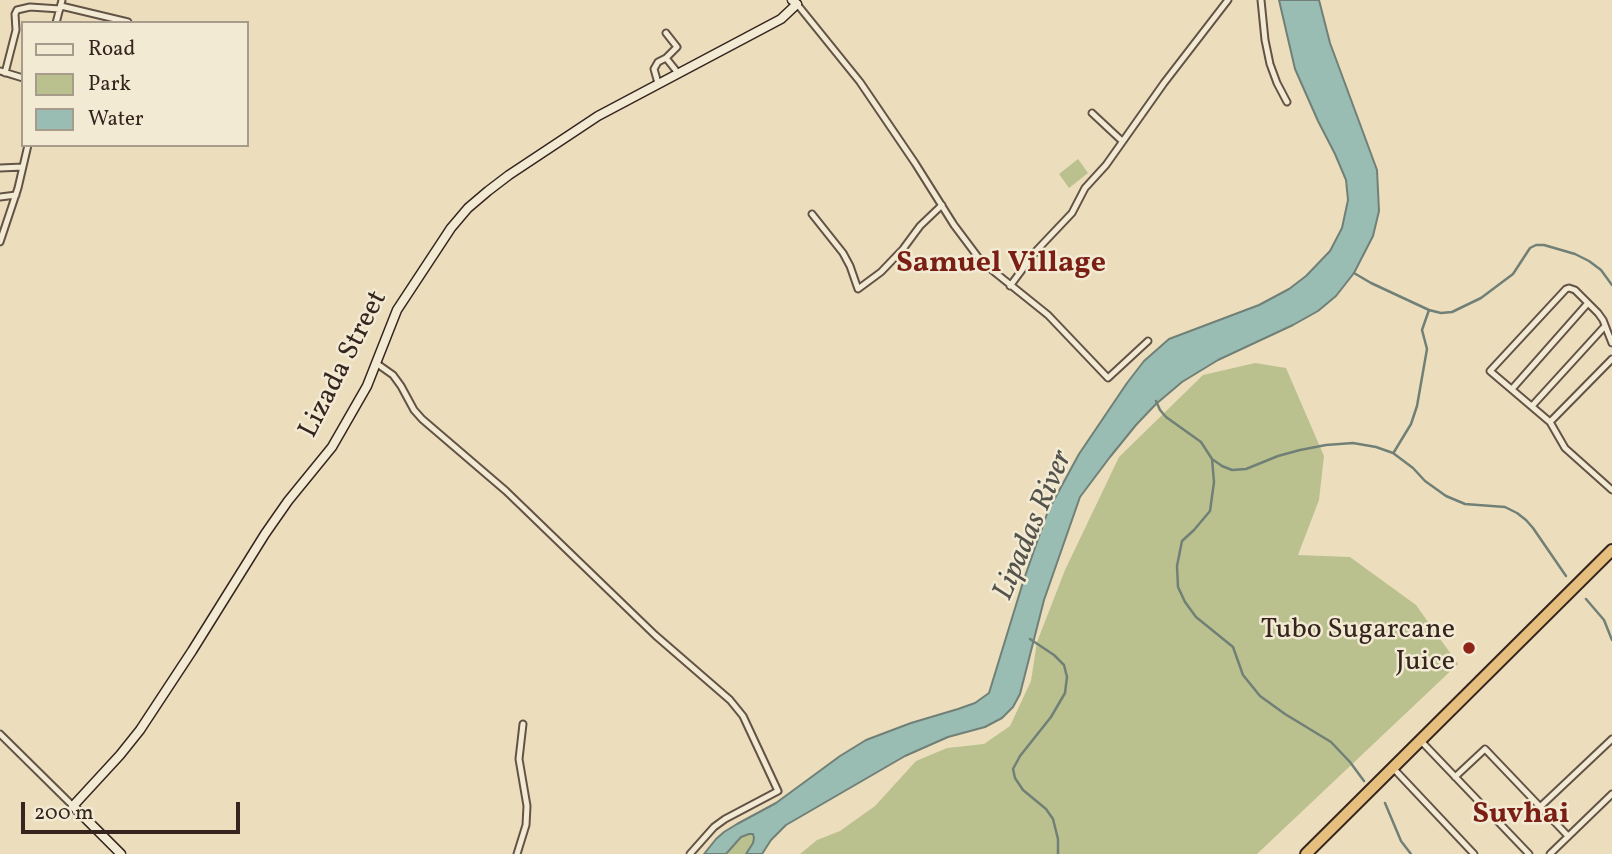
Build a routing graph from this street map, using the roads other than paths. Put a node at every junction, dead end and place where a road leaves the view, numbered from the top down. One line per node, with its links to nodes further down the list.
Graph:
1 (1228, 0): 14 (street)
2 (1261, 0): 12 (street)
3 (795, 2): 9 (street, Lizada Street); 20 (street)
4 (61, 5): 5 (street); 8 (street)
5 (124, 21)
6 (666, 33): 7 (street)
7 (666, 58): 9 (street); 11 (street)
8 (2, 72): 10 (street)
9 (678, 73): 11 (street, Lizada Street)
10 (21, 77)
11 (658, 83): 29 (street, Lizada Street)
12 (1287, 102)
13 (1092, 113): 14 (street)
14 (1122, 141): 23 (street)
15 (28, 147): 17 (street)
16 (0, 167): 17 (street)
17 (23, 167): 18 (street)
18 (16, 195): 19 (street); 22 (street)
19 (0, 197)
20 (942, 205): 21 (street); 23 (street)
21 (812, 214)
22 (0, 242)
23 (1010, 286): 26 (street)
24 (1588, 303): 25 (street); 30 (street); 30 (street)
25 (1605, 326): 27 (street); 31 (street)
26 (1148, 341)
27 (1612, 343)
28 (1612, 359): 32 (street)
29 (376, 363): 42 (street, Lizada Street); 47 (street)
30 (1512, 389): 31 (street)
31 (1532, 406): 32 (street)
32 (1550, 422): 33 (street)
33 (1612, 490)
34 (1612, 550): 38 (highway)
35 (523, 724): 46 (street)
36 (0, 734): 42 (street)
37 (1612, 738): 43 (street)
38 (1420, 741): 39 (highway); 40 (street)
39 (1393, 768): 48 (highway); 49 (street)
40 (1455, 777): 43 (street); 50 (street)
41 (1612, 794): 44 (street)
42 (73, 806): 45 (street)
43 (1540, 807): 44 (street)
44 (1569, 836): 51 (street)
45 (121, 854)
46 (517, 854)
47 (690, 854)
48 (1306, 854)
49 (1474, 854)
50 (1529, 854)
51 (1550, 854)

